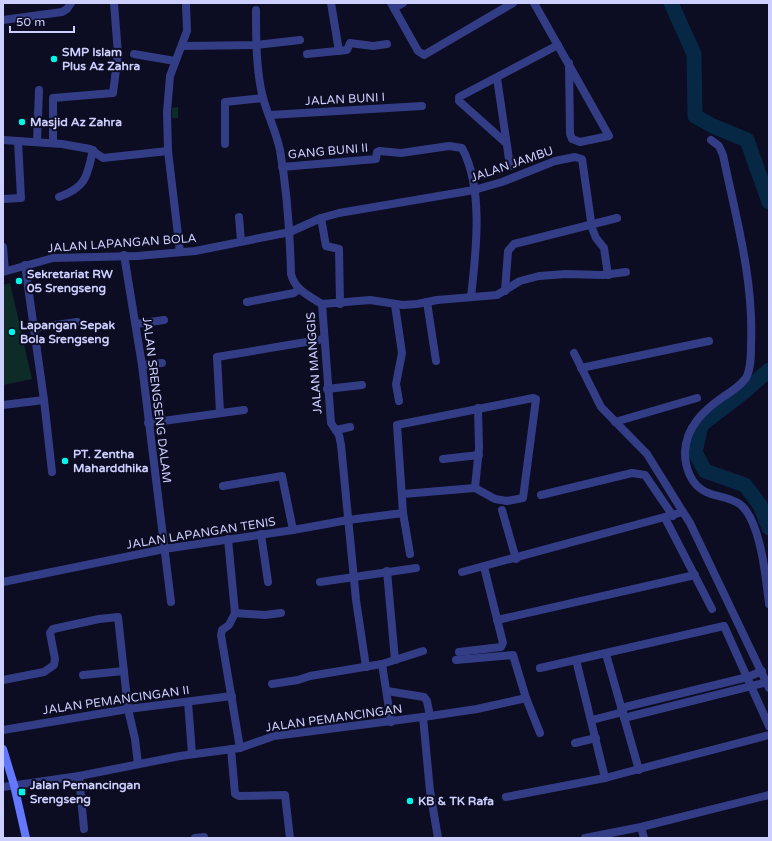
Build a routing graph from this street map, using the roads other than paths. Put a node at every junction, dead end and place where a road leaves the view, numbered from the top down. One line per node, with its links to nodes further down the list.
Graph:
1 (71, 3): 10 (street)
2 (114, 3): 30 (street)
3 (186, 3): 15 (street)
4 (331, 3): 16 (street)
5 (403, 3): 8 (street)
6 (513, 3): 8 (street)
7 (534, 3): 14 (street)
8 (393, 6)
9 (256, 10): 13 (street)
10 (3, 20)
11 (300, 40): 13 (street)
12 (387, 44): 16 (street)
13 (256, 45): 15 (street); 23 (street)
14 (558, 45): 20 (street); 21 (street)
15 (183, 46): 19 (street)
16 (339, 50): 18 (street)
17 (134, 54): 19 (street)
18 (307, 54)
19 (175, 60): 34 (street)
20 (569, 63): 20 (street)
21 (497, 78): 31 (street); 31 (street)
22 (39, 90): 29 (street)
23 (263, 98): 25 (street); 32 (street)
24 (422, 106): 25 (street, JALAN BUNI I)
25 (270, 115): 36 (street)
26 (3, 140): 28 (street)
27 (711, 140): 113 (street)
28 (18, 141): 29 (street); 39 (street)
29 (37, 142): 30 (street)
30 (53, 143): 33 (street)
31 (506, 143): 35 (street)
32 (225, 144)
33 (93, 150): 34 (street); 38 (street)
34 (168, 151): 47 (street)
35 (510, 166)
36 (282, 167): 37 (street, GANG BUNI II); 44 (street)
37 (474, 190): 41 (street, JALAN JAMBU); 43 (street, JALAN JAMBU); 55 (street)
38 (59, 197)
39 (3, 198)
40 (239, 217): 45 (street)
41 (321, 218): 44 (street, JALAN JAMBU); 59 (street)
42 (617, 218): 43 (street)
43 (591, 224): 52 (street); 54 (street)
44 (290, 232): 45 (street, JALAN LAPANGAN BOLA); 53 (street)
45 (242, 241): 47 (street, JALAN LAPANGAN BOLA)
46 (3, 247): 50 (street)
47 (180, 252): 48 (street, JALAN LAPANGAN BOLA)
48 (124, 255): 49 (street, JALAN LAPANGAN BOLA); 63 (street, JALAN SRENGSENG DALAM)
49 (25, 265): 50 (street, JALAN LAPANGAN BOLA); 64 (street)
50 (4, 271)
51 (626, 272): 52 (street)
52 (608, 275): 54 (street)
53 (299, 289): 56 (street); 58 (street, JALAN MANGGIS)
54 (505, 291): 55 (street)
55 (472, 297): 57 (street)
56 (247, 302)
57 (427, 302): 60 (street); 68 (street)
58 (322, 304): 59 (street); 65 (street, JALAN MANGGIS)
59 (340, 304): 60 (street)
60 (395, 305): 76 (street)
61 (164, 320): 63 (street)
62 (77, 322): 64 (street)
63 (136, 324): 70 (street, JALAN SRENGSENG DALAM)
64 (34, 328): 75 (street)
65 (324, 339): 73 (street, JALAN MANGGIS); 80 (street)
66 (709, 341): 71 (street)
67 (574, 353): 71 (street)
68 (436, 361)
69 (162, 363): 70 (street)
70 (142, 365): 82 (street, JALAN SRENGSENG DALAM)
71 (581, 368): 81 (street)
72 (362, 385): 73 (street)
73 (327, 389): 84 (street, JALAN MANGGIS)
74 (697, 398): 81 (street)
75 (44, 400): 77 (street); 87 (street)
76 (399, 401)
77 (3, 405)
78 (478, 408): 85 (street); 89 (street); 90 (street)
79 (244, 410): 80 (street)
80 (220, 412): 82 (street)
81 (615, 422): 93 (street)
82 (148, 423): 100 (street, JALAN SRENGSENG DALAM)
83 (350, 428): 84 (street)
84 (336, 430): 96 (street, JALAN MANGGIS)
85 (478, 455): 86 (street); 89 (street)
86 (443, 459)
87 (52, 472)
88 (223, 486): 97 (street)
89 (476, 488): 90 (street)
90 (403, 494): 94 (street)
91 (541, 495): 95 (street)
92 (502, 510): 102 (street)
93 (683, 512): 95 (street); 127 (street)
94 (403, 513): 96 (street, JALAN LAPANGAN TENIS); 101 (street)
95 (669, 517): 102 (street); 107 (street)
96 (348, 520): 97 (street, JALAN LAPANGAN TENIS); 108 (street, JALAN MANGGIS)
97 (293, 530): 98 (street, JALAN LAPANGAN TENIS)
98 (261, 534): 99 (street, JALAN LAPANGAN TENIS); 110 (street)
99 (228, 539): 100 (street, JALAN LAPANGAN TENIS); 115 (street)
100 (164, 549): 109 (street, JALAN LAPANGAN TENIS); 112 (street, JALAN SRENGSENG DALAM)
101 (410, 554)
102 (516, 558): 103 (street)
103 (484, 566): 106 (street); 117 (street)
104 (416, 568): 105 (street)
105 (387, 571): 108 (street); 121 (street)
106 (462, 572)
107 (695, 575): 114 (street); 117 (street)
108 (354, 576): 111 (street); 125 (street, JALAN MANGGIS)
109 (3, 582)
110 (268, 582)
111 (320, 582)
112 (170, 602)
113 (769, 604)
114 (712, 609)
115 (235, 613): 116 (street); 136 (street)
116 (281, 613)
117 (497, 620): 119 (street)
118 (423, 651): 121 (street)
119 (459, 652)
120 (606, 654): 123 (street); 130 (street); 142 (street)
121 (396, 660): 124 (street)
122 (456, 660): 137 (street)
123 (576, 660): 126 (street); 144 (street)
124 (382, 664): 125 (street); 135 (street)
125 (366, 667): 132 (street)
126 (540, 668)
127 (762, 671): 130 (street); 133 (street)
128 (124, 672): 129 (street); 131 (street); 140 (street)
129 (84, 675)
130 (748, 677): 134 (street); 138 (street)
131 (3, 680)
132 (272, 684)
133 (768, 685): 134 (street)
134 (751, 686): 141 (street); 146 (street)
135 (387, 691): 143 (street); 145 (street)
136 (232, 696): 139 (street, JALAN PEMANCINGAN II); 152 (street)
137 (526, 698): 143 (street, JALAN PEMANCINGAN); 148 (street)
138 (654, 700): 141 (street); 142 (street)
139 (188, 702): 140 (street, JALAN PEMANCINGAN II); 155 (street)
140 (128, 709): 147 (street, JALAN PEMANCINGAN II); 156 (street)
141 (656, 710): 142 (street)
142 (623, 713): 144 (street); 157 (street)
143 (426, 717): 145 (street, JALAN PEMANCINGAN); 170 (street)
144 (592, 720): 150 (street)
145 (391, 722): 152 (street, JALAN PEMANCINGAN)
146 (769, 726)
147 (3, 730)
148 (540, 733)
149 (769, 735): 157 (street)
150 (596, 738): 151 (street); 159 (street)
151 (575, 743)
152 (240, 748): 154 (street, JALAN PEMANCINGAN)
153 (3, 749): 160 (main road)
154 (231, 749): 155 (street, JALAN PEMANCINGAN); 169 (street)
155 (192, 754): 156 (street, JALAN PEMANCINGAN)
156 (138, 764): 158 (street, JALAN PEMANCINGAN)
157 (639, 770): 159 (street)
158 (79, 776): 160 (street, JALAN PEMANCINGAN); 165 (street)
159 (605, 778): 163 (street)
160 (14, 785): 161 (street, JALAN PEMANCINGAN); 167 (main road)
161 (3, 787)
162 (769, 795): 164 (street)
163 (506, 797)
164 (642, 827): 171 (street); 172 (street)
165 (84, 829)
166 (204, 837): 168 (street)
167 (26, 838)
168 (195, 838)
169 (290, 838)
170 (438, 838)
171 (585, 838)
172 (644, 838)

